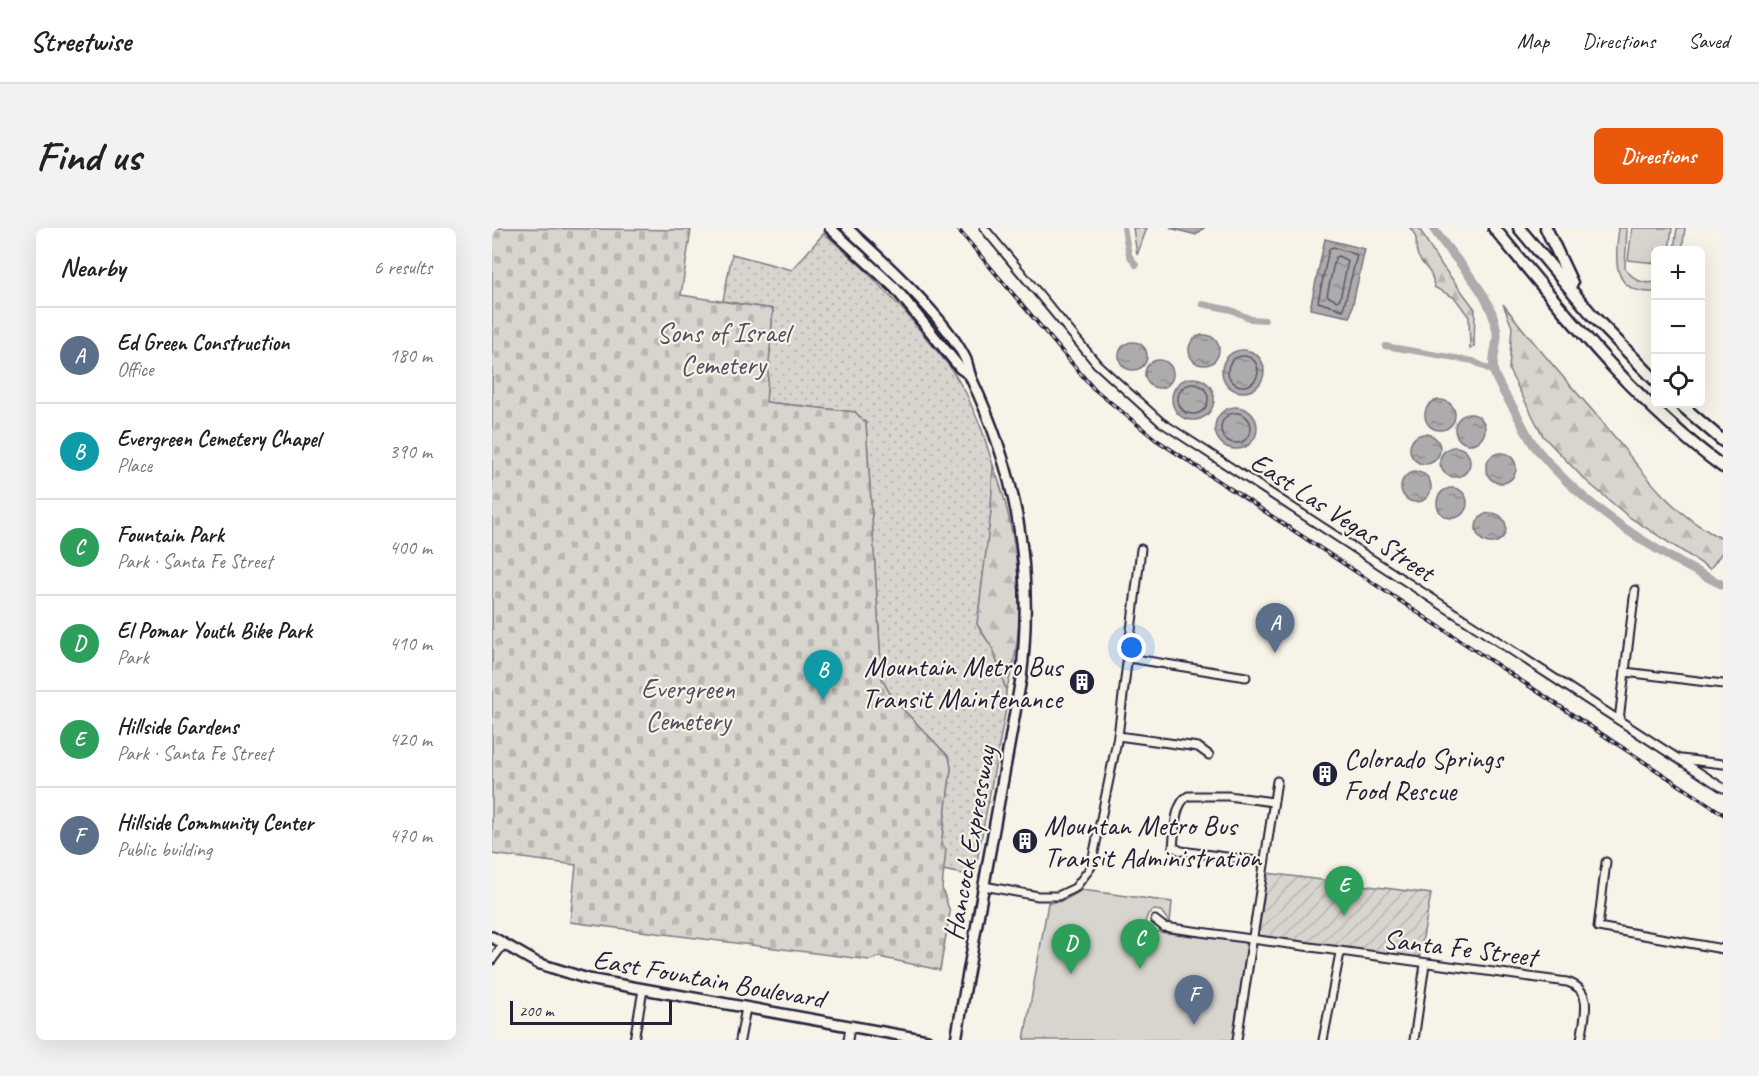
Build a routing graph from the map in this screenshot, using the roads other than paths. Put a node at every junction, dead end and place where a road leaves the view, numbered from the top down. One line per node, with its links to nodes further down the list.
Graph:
1 (830, 228): 8 (main road, Hancock Expressway)
2 (847, 228): 8 (main road, Hancock Expressway)
3 (984, 228): 19 (street, East Las Vegas Street)
4 (1494, 228): 12 (highway)
5 (1519, 228): 7 (highway)
6 (1546, 228): 7 (highway)
7 (1593, 316): 9 (highway)
8 (970, 375): 29 (main road, Hancock Expressway)
9 (1651, 376)
10 (1685, 408): 11 (highway)
11 (1723, 441)
12 (1723, 467)
13 (1141, 549): 15 (street)
14 (1635, 590): 16 (street)
15 (1129, 658): 17 (street); 20 (street)
16 (1625, 672): 18 (street); 19 (street)
17 (1246, 676)
18 (1723, 684)
19 (1619, 720): 22 (street, East Las Vegas Street)
20 (1118, 736): 21 (street); 29 (street)
21 (1209, 755)
22 (1679, 759): 23 (street); 25 (street, East Las Vegas Street)
23 (1723, 764)
24 (1276, 781): 26 (street)
25 (1723, 788)
26 (1273, 802): 27 (street); 27 (street)
27 (1264, 862): 32 (street)
28 (1606, 862): 34 (street)
29 (984, 886): 45 (main road, Hancock Expressway)
30 (1155, 920): 32 (street, Santa Fe Street)
31 (492, 937): 33 (main road, East Fountain Boulevard)
32 (1253, 940): 35 (street, Santa Fe Street); 46 (street)
33 (503, 945): 36 (street); 38 (main road, East Fountain Boulevard)
34 (1723, 949)
35 (1340, 953): 37 (street, Santa Fe Street); 47 (street)
36 (492, 960)
37 (1425, 964): 48 (street); 49 (street, Santa Fe Street)
38 (643, 990): 39 (main road, East Fountain Boulevard); 41 (street)
39 (746, 1008): 40 (main road, East Fountain Boulevard); 42 (street)
40 (850, 1027): 43 (street); 44 (main road, East Fountain Boulevard)
41 (634, 1040)
42 (740, 1040)
43 (848, 1040)
44 (927, 1040)
45 (956, 1040)
46 (1237, 1040)
47 (1323, 1040)
48 (1414, 1040)
49 (1582, 1040)

